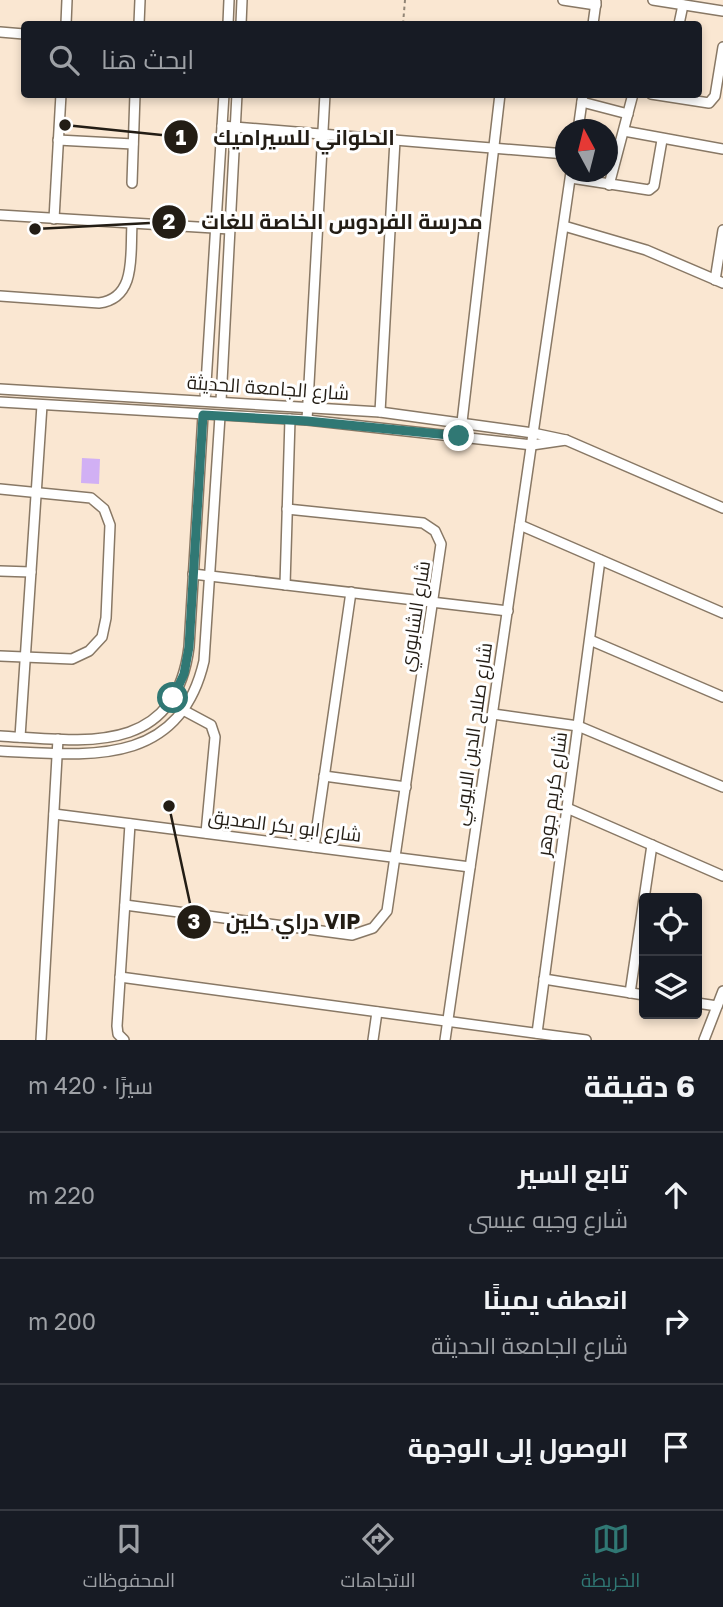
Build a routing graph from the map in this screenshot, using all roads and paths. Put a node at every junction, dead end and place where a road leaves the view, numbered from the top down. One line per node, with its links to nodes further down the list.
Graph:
1 (67, 0): 12 (street)
2 (140, 0): 13 (street)
3 (229, 0): 14 (street)
4 (242, 0): 15 (street)
5 (405, 0): 16 (path)
6 (563, 0): 9 (street)
7 (653, 0): 10 (street)
8 (721, 0): 11 (street)
9 (596, 3): 17 (street)
10 (683, 5): 11 (street); 18 (street)
11 (721, 11)
12 (66, 21)
13 (139, 21)
14 (228, 21)
15 (241, 21)
16 (402, 21)
17 (593, 21)
18 (680, 21)
19 (0, 32): 20 (street)
20 (21, 34)
21 (723, 47): 30 (street)
22 (61, 98): 38 (street)
23 (135, 98): 40 (street)
24 (224, 98): 33 (street)
25 (237, 98): 34 (street)
26 (325, 98): 36 (street)
27 (500, 98): 41 (street)
28 (582, 98): 31 (street); 32 (street)
29 (632, 98): 31 (street)
30 (675, 98)
31 (628, 114): 35 (street)
32 (579, 119)
33 (222, 125): 34 (street); 52 (street)
34 (235, 127): 36 (street); 53 (street)
35 (624, 131): 37 (street); 47 (street)
36 (322, 134): 39 (street); 62 (street)
37 (662, 139): 42 (street); 47 (street)
38 (58, 140): 40 (street); 49 (street)
39 (395, 140): 41 (street); 63 (street)
40 (133, 144): 46 (street)
41 (494, 148): 43 (street); 68 (street)
42 (723, 149)
43 (555, 153)
44 (570, 182): 51 (street, شارع صلاح الدين الايوبي)
45 (598, 182): 47 (street)
46 (132, 183)
47 (609, 185)
48 (0, 215): 49 (street)
49 (54, 219): 50 (street)
50 (132, 225): 52 (street); 56 (street)
51 (564, 226): 55 (street); 69 (street, شارع صلاح الدين الايوبي)
52 (215, 228): 53 (street); 58 (street)
53 (230, 229): 59 (street)
54 (723, 233): 55 (street)
55 (719, 281)
56 (0, 296)
57 (0, 388): 58 (street, شارع الجامعة الحديثة)
58 (205, 400): 59 (street, شارع الجامعة الحديثة)
59 (221, 401): 62 (street, شارع الجامعة الحديثة)
60 (0, 402): 61 (street, شارع الجامعة الحديثة)
61 (42, 405): 64 (street, شارع الجامعة الحديثة); 73 (street)
62 (308, 406): 63 (street, شارع الجامعة الحديثة); 67 (street)
63 (380, 412): 68 (street, شارع الجامعة الحديثة)
64 (203, 415): 65 (street, شارع الجامعة الحديثة); 80 (street)
65 (220, 415): 66 (street, شارع الجامعة الحديثة); 81 (street)
66 (290, 419): 67 (street, شارع الجامعة الحديثة); 75 (street)
67 (307, 421): 71 (street, شارع الجامعة الحديثة)
68 (462, 422): 69 (street, شارع الجامعة الحديثة)
69 (533, 433): 70 (street, شارع الجامعة الحديثة); 71 (street, شارع صلاح الدين الايوبي)
70 (566, 440): 71 (street, شارع الجامعة الحديثة); 74 (street, شارع الجامعة الحديثة)
71 (532, 445): 76 (street, شارع صلاح الدين الايوبي)
72 (0, 489): 73 (street)
73 (36, 492): 79 (street); 89 (street)
74 (723, 508)
75 (287, 509): 82 (street); 84 (street, شارع الشابوري)
76 (520, 525): 77 (street); 85 (street, شارع صلاح الدين الايوبي)
77 (600, 560): 86 (street); 87 (street, شارع كريم جوهر)
78 (0, 571): 79 (street)
79 (31, 572): 89 (street)
80 (193, 574): 81 (street); 96 (street)
81 (210, 576): 82 (street); 91 (street)
82 (285, 585): 83 (street)
83 (351, 592): 84 (street); 99 (street)
84 (433, 602): 85 (street); 100 (street, شارع الشابوري)
85 (508, 611): 92 (street, شارع صلاح الدين الايوبي)
86 (723, 613)
87 (590, 640): 90 (street); 93 (street, شارع كريم جوهر)
88 (0, 656): 89 (street)
89 (26, 657): 95 (street)
90 (723, 697)
91 (183, 710): 98 (street); 105 (street)
92 (493, 714): 93 (street); 109 (street, شارع صلاح الدين الايوبي)
93 (578, 726): 101 (street); 102 (street, شارع كريم جوهر)
94 (0, 736): 95 (street)
95 (20, 737): 96 (street)
96 (58, 740): 98 (street)
97 (0, 751): 98 (street)
98 (58, 754): 103 (street)
99 (324, 776): 100 (street); 107 (street)
100 (406, 787): 108 (street, شارع الشابوري)
101 (723, 787)
102 (567, 808): 106 (street); 113 (street, شارع كريم جوهر)
103 (54, 814): 104 (street, شارع ابو بكر الصديق); 122 (street)
104 (130, 824): 105 (street, شارع ابو بكر الصديق); 111 (street)
105 (206, 833): 107 (street, شارع ابو بكر الصديق)
106 (652, 845): 110 (street); 115 (street)
107 (314, 847): 108 (street, شارع ابو بكر الصديق)
108 (396, 857): 109 (street, شارع ابو بكر الصديق); 111 (street, شارع الشابوري)
109 (470, 867): 120 (street, شارع صلاح الدين الايوبي)
110 (723, 876)
111 (125, 905): 112 (street)
112 (120, 977): 119 (street); 123 (street)
113 (544, 979): 115 (street); 121 (street, شارع كريم جوهر)
114 (723, 991): 118 (street)
115 (630, 993): 116 (street)
116 (639, 994)
117 (702, 1004): 118 (street)
118 (717, 1006): 127 (street)
119 (377, 1012): 120 (street); 124 (street)
120 (448, 1021): 121 (street); 125 (street, شارع صلاح الدين الايوبي)
121 (537, 1033): 126 (street)
122 (41, 1040)
123 (124, 1040)
124 (373, 1040)
125 (445, 1040)
126 (584, 1040)
127 (705, 1040)

